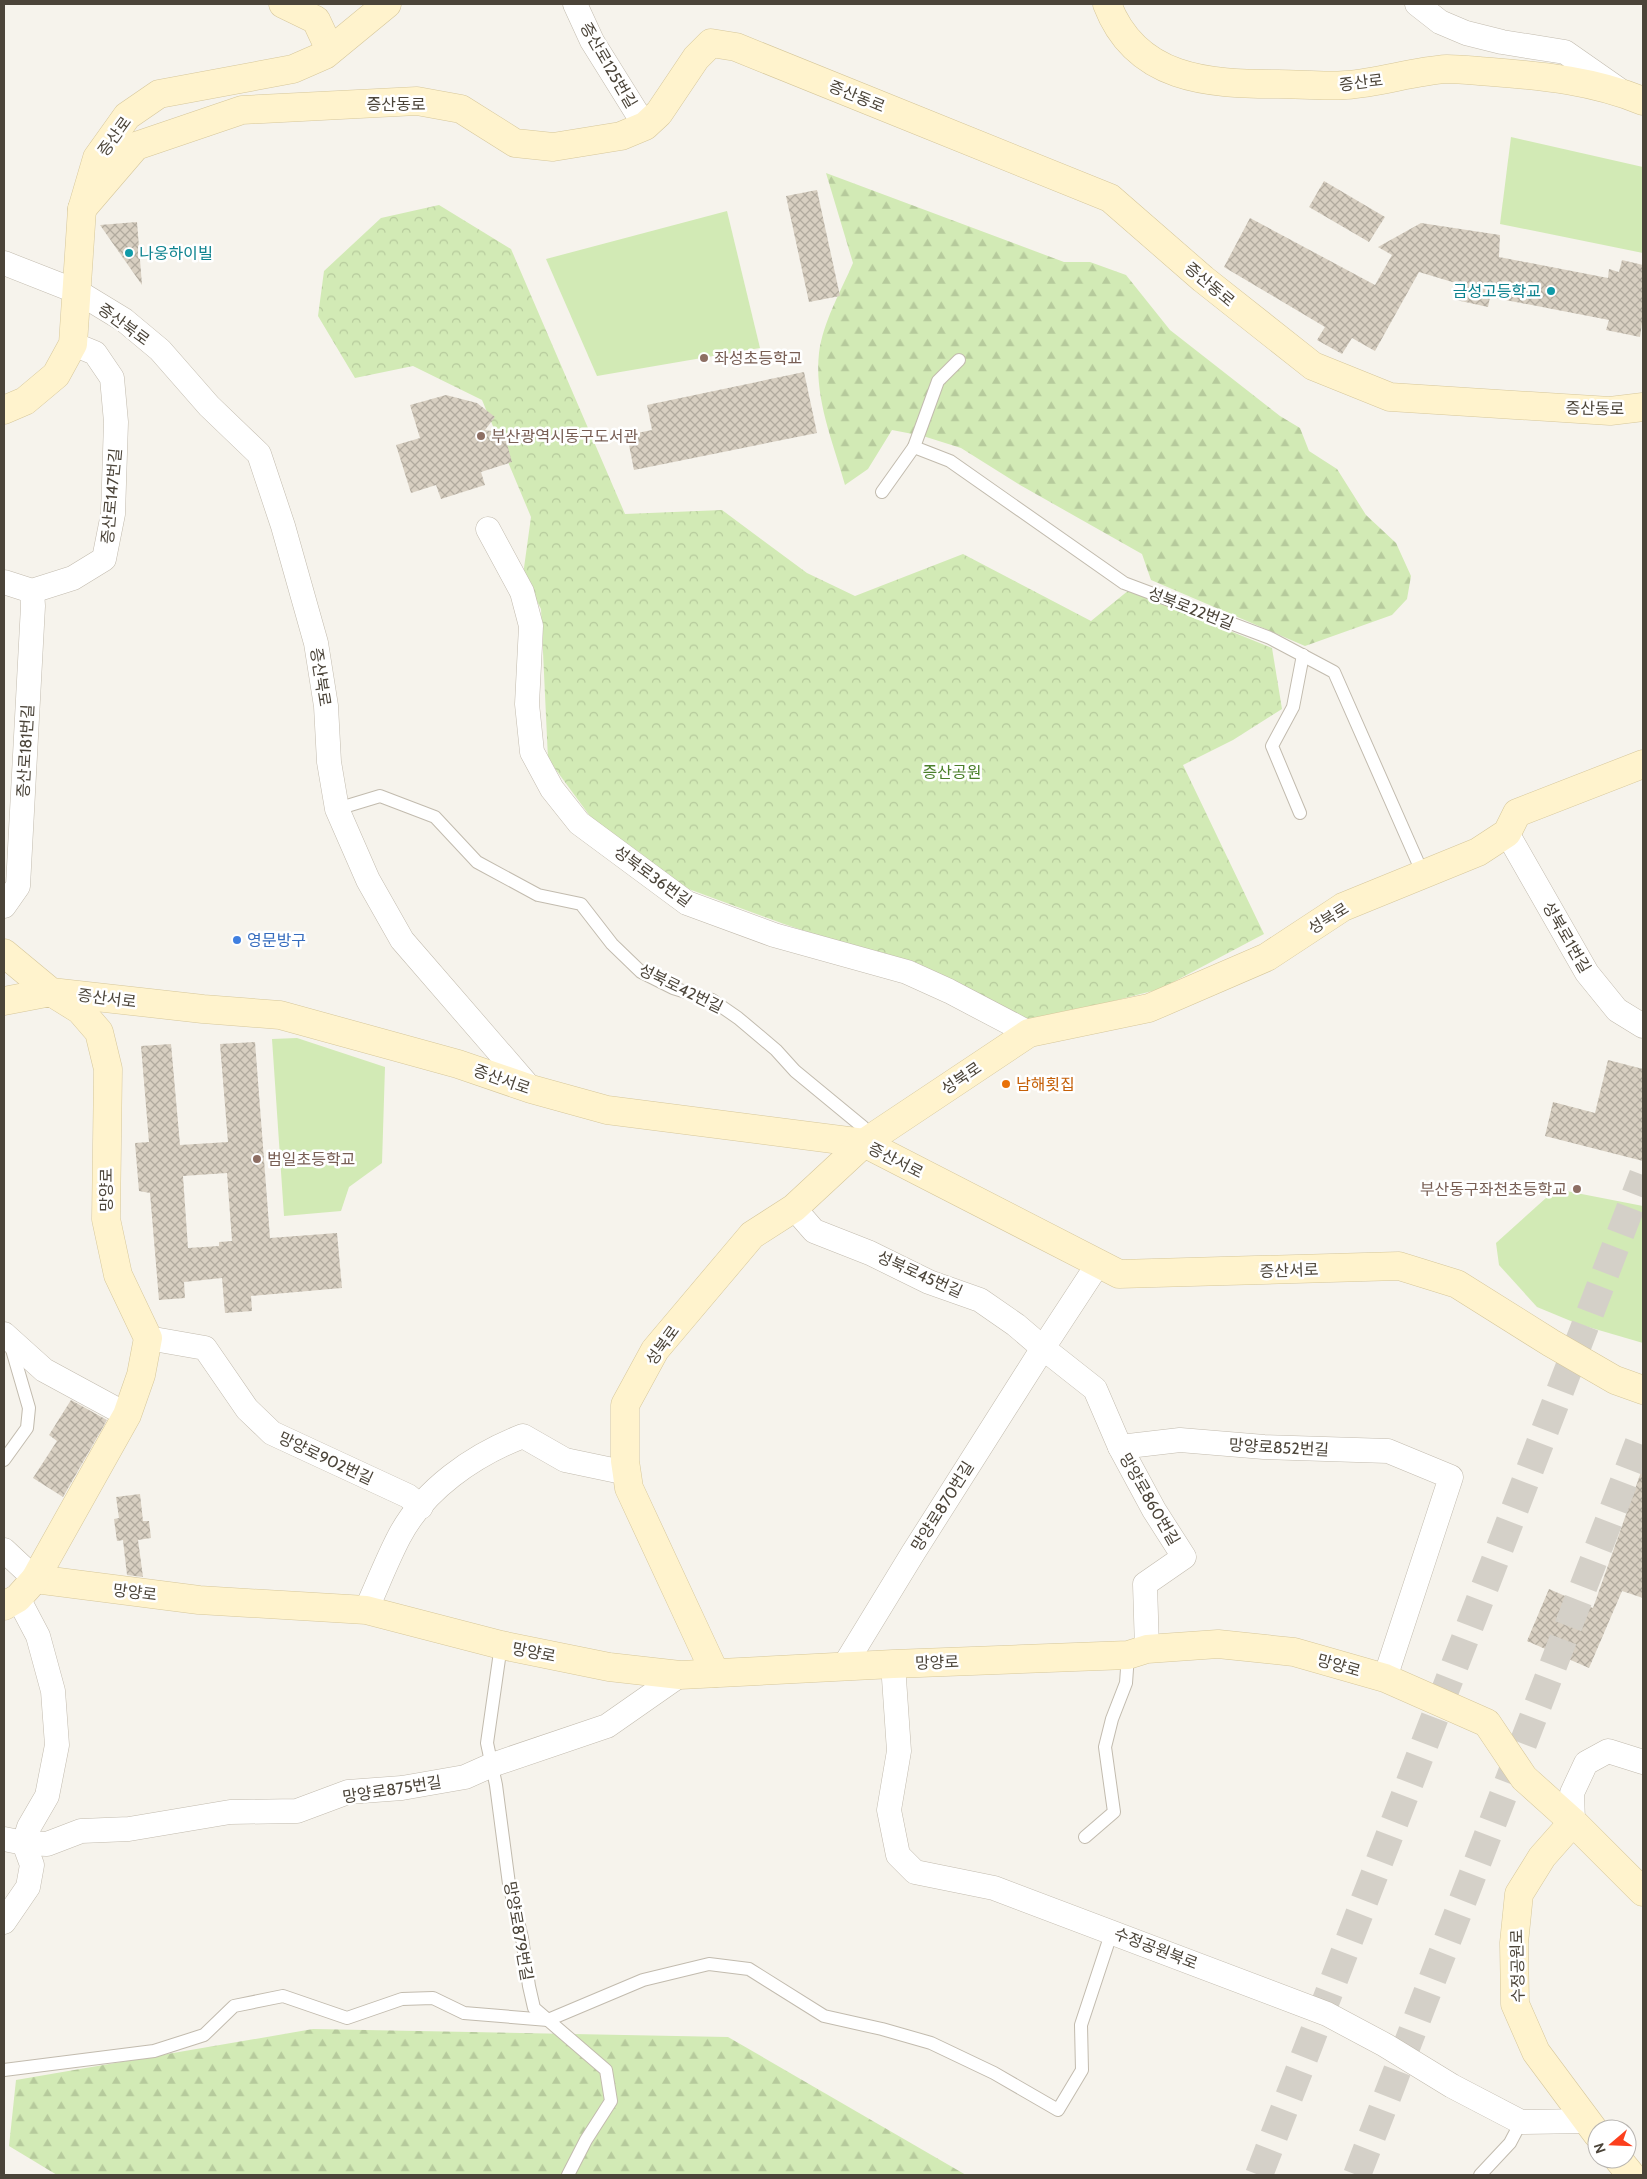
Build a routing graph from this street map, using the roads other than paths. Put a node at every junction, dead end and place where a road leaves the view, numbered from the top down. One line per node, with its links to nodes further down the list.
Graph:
1 (283, 4): 6 (street)
2 (386, 4): 6 (street, 증산로)
3 (575, 4): 8 (street, 증산로125번길)
4 (1107, 4): 7 (street, 증산로)
5 (1417, 4): 7 (street)
6 (330, 50): 9 (street, 증산로)
7 (1634, 98)
8 (645, 126): 9 (street, 증산동로); 14 (street, 증산동로)
9 (82, 209): 11 (street, 증산로)
10 (4, 263): 11 (street, 증산북로)
11 (78, 292): 12 (street, 증산로); 23 (street, 증산북로)
12 (73, 344): 15 (street, 증산로); 20 (street, 증산로147번길)
13 (959, 360): 16 (lane)
14 (1643, 407)
15 (4, 410)
16 (914, 447): 17 (lane); 21 (lane, 성북로22번길)
17 (882, 492)
18 (488, 529): 32 (street, 성북로36번길)
19 (4, 582): 20 (street)
20 (32, 591): 27 (street, 증산로181번길)
21 (1303, 655): 24 (lane); 26 (lane, 성북로22번길)
22 (1643, 764): 25 (street, 성북로)
23 (337, 808): 33 (street, 증산북로); 34 (lane, 성북로42번길)
24 (1300, 812)
25 (1507, 833): 26 (street, 성북로); 31 (street, 성북로1번길)
26 (1423, 874): 32 (street, 성북로)
27 (4, 906)
28 (4, 953): 29 (street)
29 (51, 992): 30 (street); 33 (street, 증산서로); 38 (street, 망양로)
30 (4, 1001)
31 (1643, 1026)
32 (1029, 1034): 34 (street, 성북로)
33 (531, 1089): 34 (street, 증산서로)
34 (864, 1143): 35 (street, 성북로); 36 (street, 증산서로)
35 (794, 1208): 39 (street, 성북로45번길); 44 (street, 성북로)
36 (1098, 1264): 39 (street); 40 (street, 증산서로)
37 (6, 1337): 41 (street); 43 (lane)
38 (148, 1338): 41 (street); 45 (street, 망양로902번길)
39 (1043, 1348): 42 (street); 52 (street, 망양로870번길)
40 (1643, 1390)
41 (127, 1415): 47 (street)
42 (1120, 1446): 50 (street, 망양로860번길); 55 (street, 망양로852번길)
43 (4, 1460)
44 (627, 1473): 45 (street); 53 (street, 성북로)
45 (421, 1507): 48 (street)
46 (4, 1550): 47 (street)
47 (19, 1595): 48 (street, 망양로); 60 (street)
48 (366, 1610): 49 (street, 망양로)
49 (501, 1645): 54 (street, 망양로); 57 (lane, 망양로879번길)
50 (1137, 1652): 51 (street, 망양로); 55 (street, 망양로); 59 (lane)
51 (893, 1664): 52 (street, 망양로); 63 (street, 수정공원북로)
52 (844, 1666): 53 (street, 망양로)
53 (715, 1673): 54 (street, 망양로)
54 (680, 1675): 57 (street, 망양로875번길)
55 (1385, 1678): 58 (street, 망양로)
56 (1643, 1762): 58 (street)
57 (492, 1764): 60 (street, 망양로875번길); 64 (lane, 망양로879번길)
58 (1573, 1822): 61 (street, 망양로); 66 (street, 수정공원로)
59 (1085, 1837)
60 (14, 1841): 62 (street)
61 (1643, 1892)
62 (4, 1922)
63 (1112, 1931): 64 (lane); 67 (street, 수정공원북로)
64 (548, 2020): 65 (lane); 69 (lane, 망양로879번길)
65 (4, 2070)
66 (1587, 2120)
67 (1521, 2122): 68 (street, 수정공원북로); 70 (lane)
68 (1587, 2127)
69 (568, 2175)
70 (1480, 2175)

